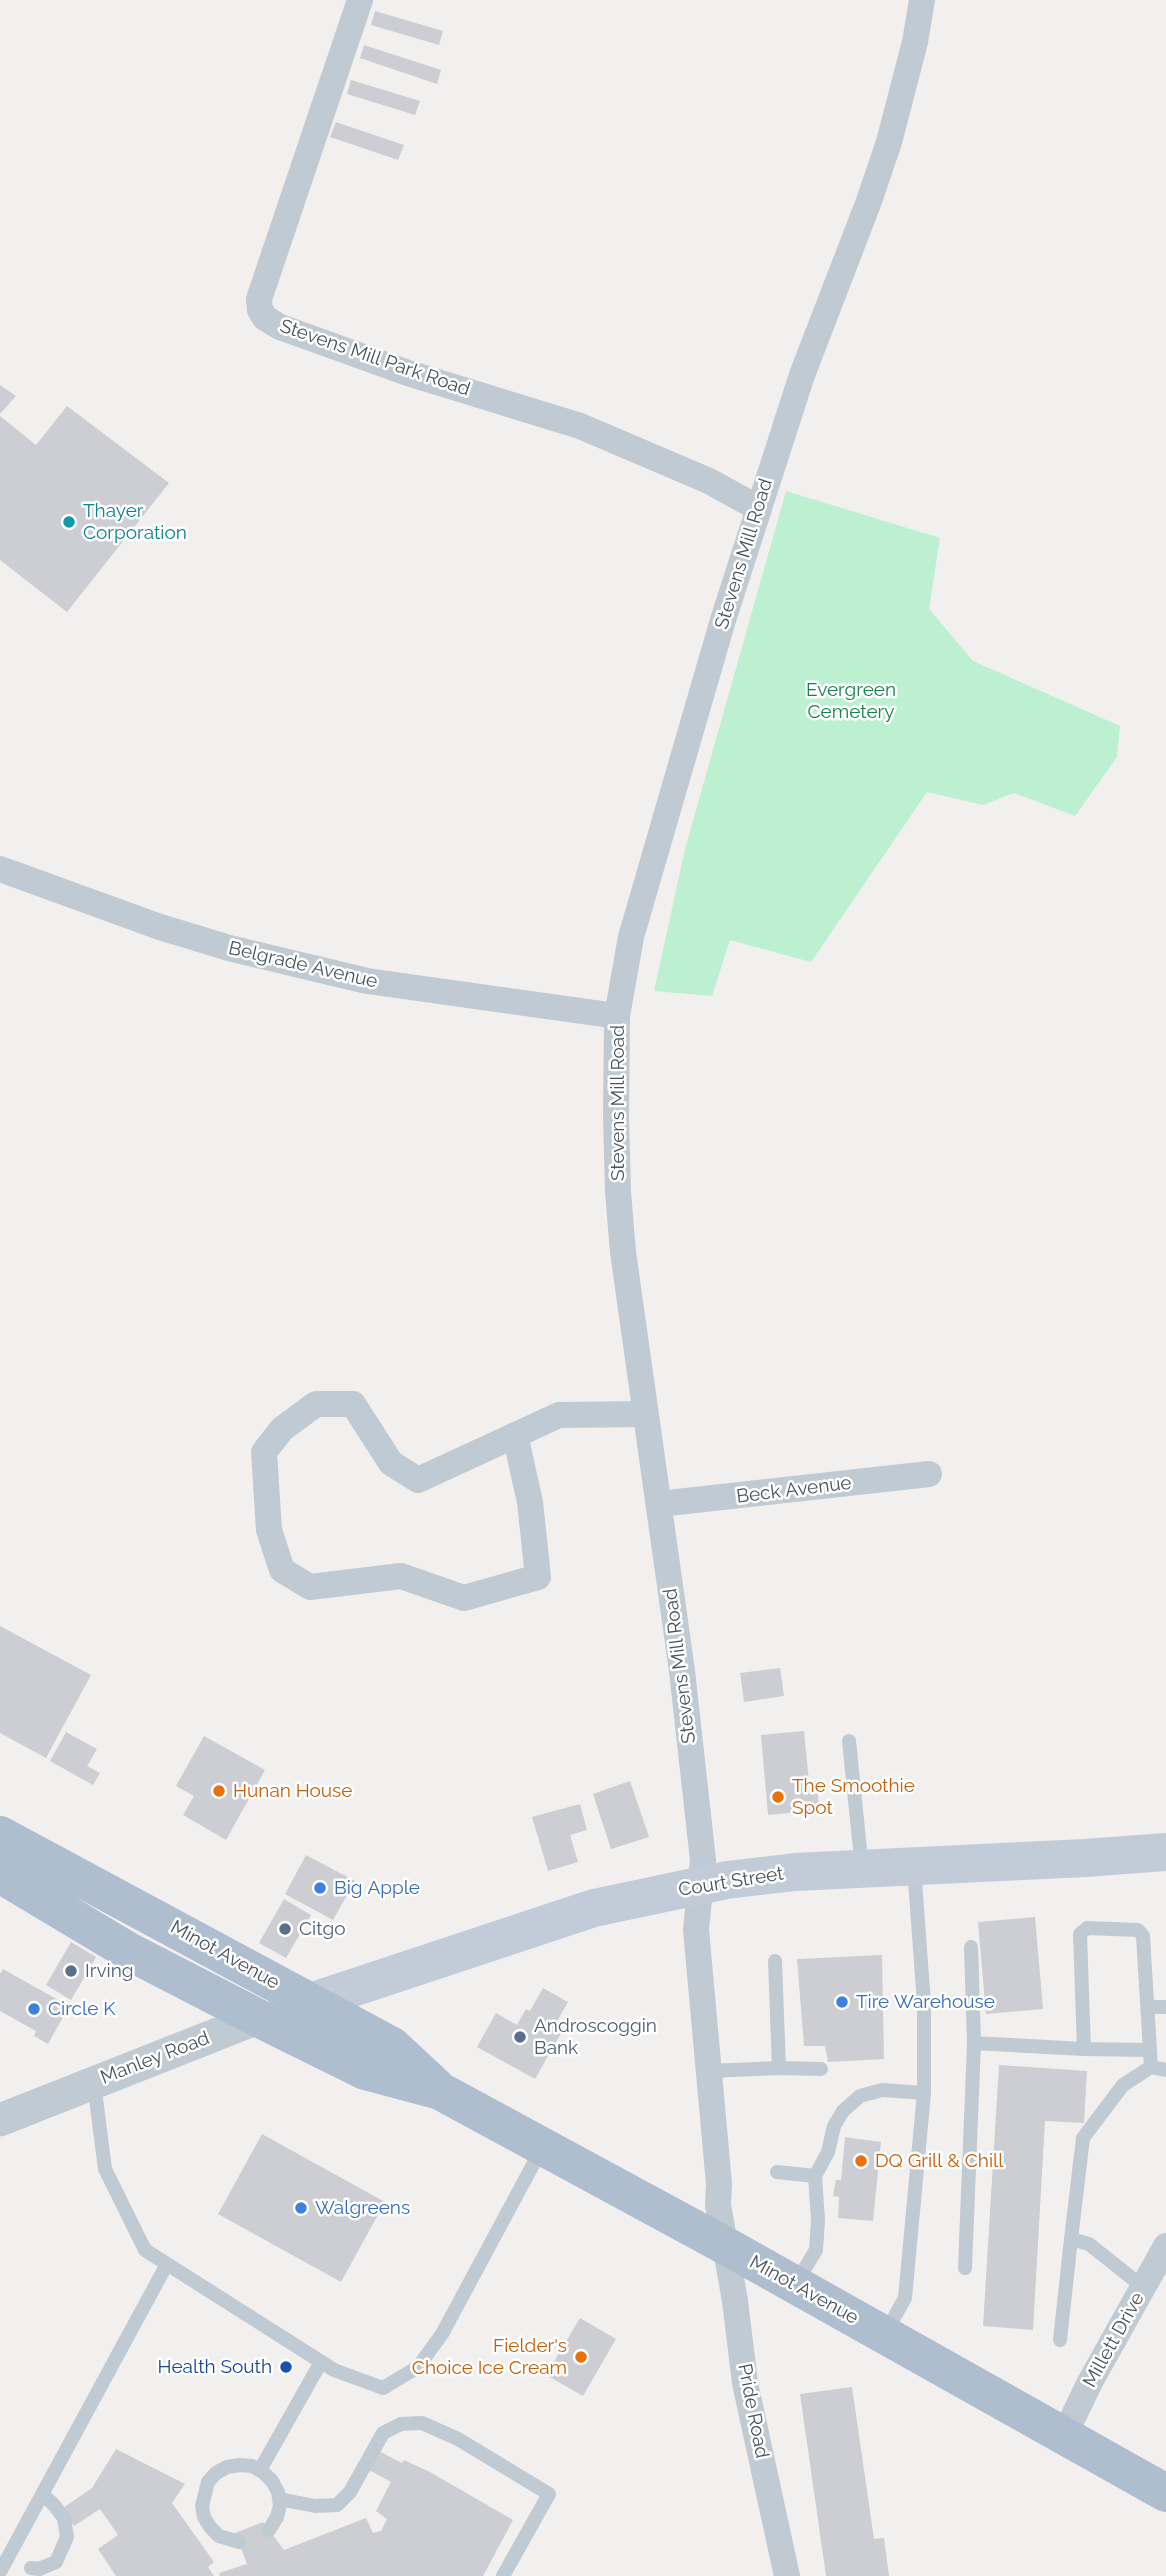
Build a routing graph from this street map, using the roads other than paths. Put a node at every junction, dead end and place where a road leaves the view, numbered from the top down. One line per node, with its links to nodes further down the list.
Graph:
1 (360, 0): 3 (street, Stevens Mill Park Road)
2 (922, 0): 3 (street, Stevens Mill Road)
3 (758, 508): 5 (street, Stevens Mill Road)
4 (0, 869): 5 (street, Belgrade Avenue)
5 (617, 1016): 6 (street, Stevens Mill Road)
6 (646, 1414): 7 (street); 9 (street, Stevens Mill Road)
7 (515, 1435): 7 (street)
8 (929, 1474): 9 (street, Beck Avenue)
9 (659, 1504): 16 (street, Stevens Mill Road)
10 (849, 1741): 14 (lane)
11 (0, 1835): 19 (main road, Minot Avenue)
12 (1166, 1852): 13 (main road, Court Street)
13 (914, 1867): 14 (main road, Court Street); 33 (lane)
14 (862, 1869): 16 (main road, Court Street)
15 (0, 1874): 22 (main road, Minot Avenue)
16 (701, 1886): 19 (main road, Court Street); 30 (street, Stevens Mill Road)
17 (971, 1947): 23 (lane)
18 (775, 1961): 27 (lane)
19 (312, 2003): 22 (main road, Manley Road); 32 (main road, Minot Avenue)
20 (1148, 2007): 21 (lane); 24 (lane); 25 (lane)
21 (1166, 2007)
22 (258, 2018): 31 (street, Manley Road); 32 (main road, Minot Avenue)
23 (974, 2043): 24 (lane); 42 (lane)
24 (1084, 2049): 25 (lane)
25 (1149, 2050): 26 (lane)
26 (1151, 2067): 29 (lane); 38 (lane)
27 (779, 2068): 28 (lane); 30 (lane)
28 (821, 2069)
29 (1166, 2070)
30 (708, 2071): 39 (street, Stevens Mill Road)
31 (94, 2082): 34 (street, Manley Road); 41 (lane)
32 (440, 2091): 35 (main road, Minot Avenue)
33 (924, 2093): 37 (lane); 45 (lane)
34 (0, 2120)
35 (542, 2147): 39 (main road, Minot Avenue); 47 (lane)
36 (778, 2172): 37 (lane)
37 (815, 2176): 43 (lane)
38 (1071, 2239): 44 (lane); 46 (lane)
39 (726, 2246): 43 (main road, Minot Avenue); 59 (street, Pride Road)
40 (1166, 2246): 44 (street, Millett Drive)
41 (167, 2264): 47 (lane); 51 (lane)
42 (965, 2268)
43 (795, 2285): 45 (main road, Minot Avenue)
44 (1143, 2287): 48 (street, Millett Drive)
45 (885, 2335): 48 (main road, Minot Avenue)
46 (1060, 2340)
47 (321, 2362): 49 (lane)
48 (1064, 2436): 50 (main road, Minot Avenue)
49 (260, 2470): 52 (lane); 55 (lane)
50 (1166, 2493)
51 (43, 2495): 54 (lane); 57 (lane)
52 (279, 2499): 53 (lane); 58 (lane)
53 (269, 2530)
54 (18, 2541): 56 (lane); 57 (lane)
55 (239, 2542)
56 (0, 2572)
57 (32, 2572)
58 (503, 2576)
59 (787, 2576)

